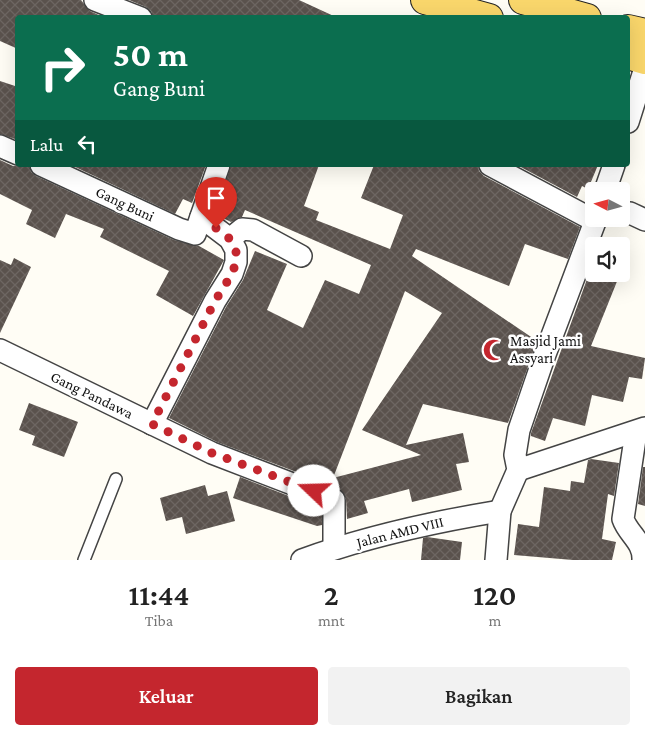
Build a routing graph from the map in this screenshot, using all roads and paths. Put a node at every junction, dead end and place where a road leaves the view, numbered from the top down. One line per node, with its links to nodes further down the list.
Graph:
1 (95, 0): 4 (street)
2 (425, 0): 5 (main road)
3 (523, 0): 6 (main road)
4 (132, 15)
5 (478, 15)
6 (576, 15)
7 (630, 30): 8 (main road)
8 (645, 34)
9 (630, 56): 10 (main road)
10 (645, 60)
11 (645, 68): 12 (street)
12 (630, 116)
13 (0, 146): 14 (street)
14 (15, 153)
15 (45, 167): 21 (street, Gang Buni)
16 (218, 167): 21 (street, Gang Buni)
17 (494, 167): 20 (street)
18 (613, 167): 19 (street)
19 (608, 182)
20 (585, 214)
21 (201, 218): 23 (street)
22 (593, 228): 28 (street)
23 (230, 239): 24 (street); 26 (street)
24 (301, 256)
25 (0, 350): 26 (street, Gang Pandawa)
26 (152, 424): 31 (street, Gang Pandawa)
27 (641, 430): 28 (street); 35 (street)
28 (518, 470): 30 (street)
29 (116, 479): 32 (lane)
30 (500, 511): 31 (street, Jalan AMD VIII); 34 (street)
31 (334, 548): 33 (street, Jalan AMD VIII)
32 (84, 560)
33 (302, 560)
34 (496, 560)
35 (643, 560)

